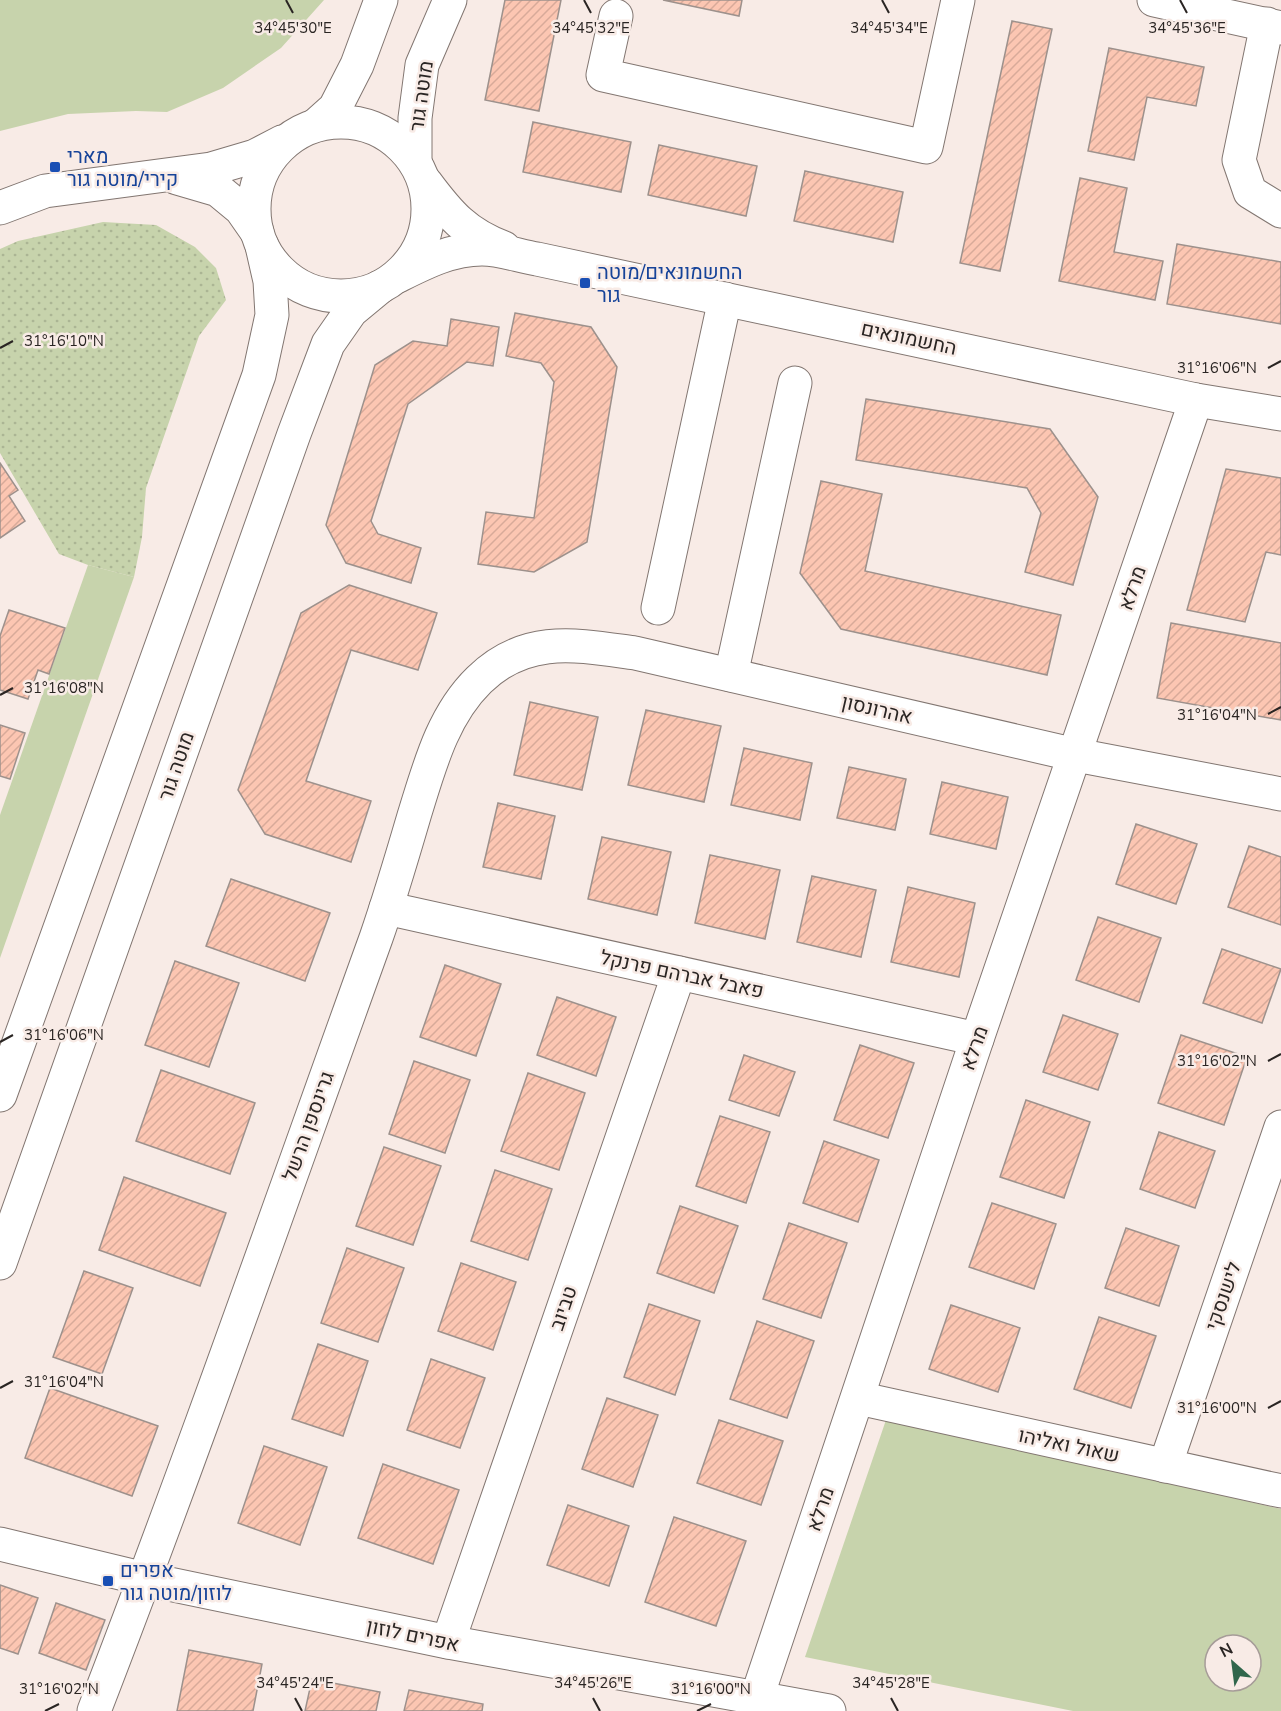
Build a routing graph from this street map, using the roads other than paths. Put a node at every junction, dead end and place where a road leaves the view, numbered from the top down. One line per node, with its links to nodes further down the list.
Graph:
1 (381, 0): 7 (street)
2 (450, 0): 8 (street, מוטה גור)
3 (958, 0): 5 (street)
4 (1154, 0): 6 (street)
5 (616, 16)
6 (1274, 26): 11 (street)
7 (302, 132): 8 (street); 9 (street); 12 (street)
8 (420, 172): 13 (street, החשמונאים); 14 (street)
9 (169, 176): 10 (street); 12 (street)
10 (0, 208)
11 (1281, 211)
12 (259, 239): 14 (street); 27 (street)
13 (537, 259): 14 (street, החשמונאים); 15 (street, החשמונאים)
14 (389, 282): 29 (street, מוטה גור)
15 (725, 299): 17 (street, החשמונאים); 19 (street)
16 (795, 383): 20 (street)
17 (1196, 400): 18 (street, החשמונאים); 22 (street, מרלא)
18 (1281, 414)
19 (658, 608)
20 (731, 675): 21 (street, אהרונסון); 22 (street, אהרונסון)
21 (480, 680): 24 (street, גרינספן הרשל)
22 (1076, 755): 23 (street, אהרונסון); 26 (street, מרלא)
23 (1281, 794)
24 (386, 908): 25 (street, פאבל אברהם פרנקל); 34 (street, גרינספן הרשל)
25 (679, 973): 26 (street, פאבל אברהם פרנקל); 35 (street, טביוב)
26 (977, 1039): 30 (street, מרלא)
27 (0, 1095)
28 (1281, 1127): 31 (street, לישנסקי)
29 (0, 1263)
30 (858, 1398): 31 (street, שאול ואליהו); 36 (street, מרלא)
31 (1165, 1466): 32 (street, שאול ואליהו)
32 (1281, 1491)
33 (0, 1544): 34 (street, אפרים לוזון)
34 (145, 1579): 35 (street, אפרים לוזון); 37 (street, גרינספן הרשל)
35 (448, 1642): 36 (street, אפרים לוזון)
36 (755, 1704): 38 (street, אפרים לוזון)
37 (94, 1711)
38 (829, 1711)

